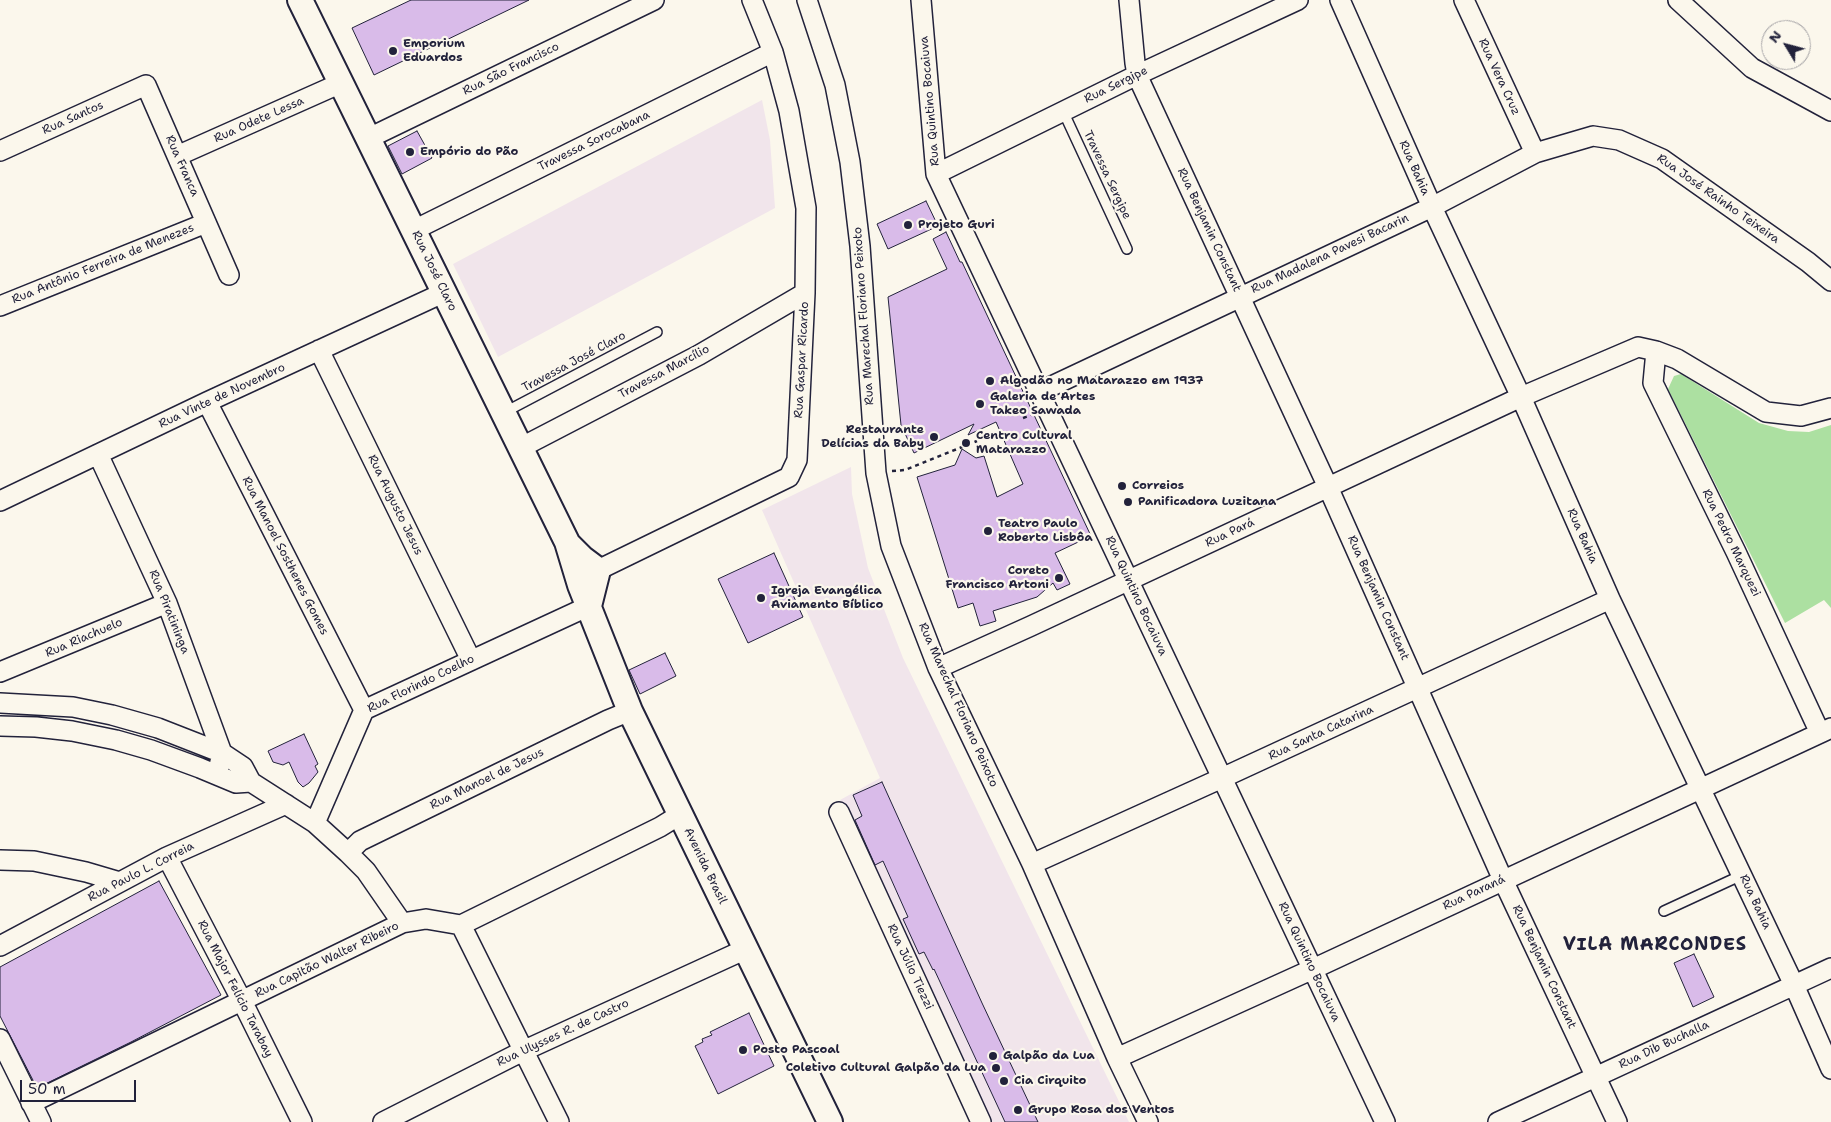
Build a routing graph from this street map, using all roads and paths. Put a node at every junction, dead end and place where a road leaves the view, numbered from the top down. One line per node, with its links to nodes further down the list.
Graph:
1 (300, 0): 13 (street, Rua José Claro)
2 (654, 0): 17 (street, Rua São Francisco)
3 (752, 0): 11 (street, Rua Gaspar Ricardo)
4 (807, 0): 45 (street, Rua Marechal Floriano Peixoto)
5 (921, 0): 21 (street, Rua Quintino Bocaiuva)
6 (1129, 0): 12 (street, Rua Benjamin Constant)
7 (1298, 0): 12 (street, Rua Sergipe)
8 (1340, 0): 22 (street, Rua Bahia)
9 (1464, 0): 19 (street, Rua Vera Cruz)
10 (1678, 0): 16 (street)
11 (773, 52): 24 (street, Travessa Sorocabana); 31 (street, Rua Gaspar Ricardo)
12 (1137, 75): 15 (street, Rua Sergipe); 32 (street, Rua Benjamin Constant)
13 (341, 83): 17 (street, Rua José Claro); 20 (street, Rua Odete Lessa)
14 (146, 85): 18 (street, Rua Santos); 20 (street, Rua Franca)
15 (1063, 111): 21 (street, Rua Sergipe); 25 (lane, Travessa Sergipe)
16 (1831, 111)
17 (369, 138): 24 (street, Rua José Claro)
18 (0, 151)
19 (1535, 153): 22 (street, Rua José Rainho Teixeira); 26 (street, Rua José Rainho Teixeira)
20 (177, 156): 23 (street, Rua Franca)
21 (936, 174): 37 (street, Rua Quintino Bocaiuva)
22 (1432, 207): 32 (street, Rua Madalena Pavesi Bacarin); 38 (street, Rua Bahia)
23 (206, 222): 28 (street, Rua Franca); 33 (street, Rua Antônio Ferreira de Menezes)
24 (414, 230): 30 (street, Rua José Claro)
25 (1127, 249)
26 (1808, 262): 27 (street); 29 (street, Rua José Rainho Teixeira)
27 (1831, 262)
28 (229, 275)
29 (1831, 281)
30 (445, 292): 35 (street, Rua Vinte de Novembro); 41 (street, Rua José Claro)
31 (805, 294): 43 (street, Travessa Marcílio); 49 (street, Rua Gaspar Ricardo)
32 (1240, 297): 37 (street, Rua Madalena Pavesi Bacarin); 46 (street, Rua Benjamin Constant)
33 (0, 306)
34 (656, 332): 41 (lane, Travessa José Claro)
35 (319, 350): 39 (street, Rua Vinte de Novembro); 54 (street, Rua Augusto Jesus)
36 (1656, 351): 38 (street, Rua Pará); 40 (street, Rua Pará); 62 (street, Rua Pedro Marquezi)
37 (1039, 392): 50 (street, Rua Quintino Bocaiuva)
38 (1522, 397): 46 (street, Rua Pará); 51 (street, Rua Bahia)
39 (206, 402): 44 (street, Rua Vinte de Novembro); 59 (street, Rua Manoel Sosthenes Gomes)
40 (1831, 408)
41 (503, 414): 43 (street, Rua José Claro)
42 (977, 441): 45 (path)
43 (520, 448): 48 (street, Rua José Claro)
44 (98, 454): 47 (street, Rua Vinte de Novembro); 52 (street, Rua Piratininga)
45 (876, 472): 55 (street, Rua Marechal Floriano Peixoto)
46 (1328, 487): 50 (street, Rua Pará); 57 (street, Rua Benjamin Constant)
47 (0, 501)
48 (567, 542): 49 (street, Rua José Claro); 53 (street, Rua José Claro)
49 (598, 570): 53 (street)
50 (1128, 581): 55 (street, Rua Pará); 65 (street, Rua Quintino Bocaiuva)
51 (1610, 599): 57 (street, Rua Santa Catarina); 67 (street, Rua Bahia)
52 (167, 603): 56 (street, Rua Riachuelo); 63 (street, Rua Piratininga)
53 (589, 606): 54 (street, Rua Florindo Coelho); 60 (street, Avenida Brasil)
54 (471, 660): 59 (street, Rua Florindo Coelho)
55 (938, 668): 75 (street, Rua Marechal Floriano Peixoto)
56 (0, 672)
57 (1419, 688): 65 (street, Rua Santa Catarina); 78 (street, Rua Benjamin Constant)
58 (0, 703): 63 (street)
59 (364, 710): 71 (street, Rua Florindo Coelho)
60 (630, 711): 70 (street, Avenida Brasil); 72 (street, Rua Manoel de Jesus)
61 (0, 726): 64 (street)
62 (1825, 731): 67 (street, Rua Paraná)
63 (222, 753): 64 (street); 66 (street)
64 (217, 775): 66 (street)
65 (1222, 778): 75 (street, Rua Santa Catarina); 87 (street, Rua Quintino Bocaiuva)
66 (251, 782): 68 (street)
67 (1701, 788): 77 (street, Rua Bahia); 78 (street, Rua Paraná)
68 (286, 804): 71 (street); 73 (street, Rua Paulo L. Correia)
69 (839, 812): 101 (street, Rua Júlio Tiezzi)
70 (680, 814): 83 (street); 85 (street, Avenida Brasil)
71 (315, 823): 72 (street)
72 (348, 853): 82 (street)
73 (167, 857): 79 (street, Rua Paulo L. Correia); 89 (street, Rua Major Felício Tarabay)
74 (0, 860): 76 (street)
75 (1032, 864): 92 (street, Rua Marechal Floriano Peixoto)
76 (86, 872): 79 (street); 80 (street)
77 (1742, 875): 81 (lane); 88 (street, Rua Bahia)
78 (1503, 880): 87 (street, Rua Paraná); 94 (street, Rua Benjamin Constant)
79 (120, 882): 80 (street, Rua Paulo L. Correia)
80 (93, 896): 84 (street, Rua Paulo L. Correia)
81 (1664, 911)
82 (402, 924): 83 (street, Rua Capitão Walter Ribeiro); 89 (street, Rua Capitão Walter Ribeiro)
83 (461, 925): 91 (street)
84 (0, 946)
85 (746, 948): 91 (street, Rua Ulysses R. de Castro); 100 (street, Avenida Brasil)
86 (1831, 968): 88 (street, Rua Dib Buchalla)
87 (1313, 969): 92 (street, Rua Paraná); 103 (street, Rua Quintino Bocaiuva)
88 (1794, 985): 93 (street, Rua Bahia); 94 (street, Rua Dib Buchalla)
89 (242, 1001): 95 (street, Rua Capitão Walter Ribeiro); 97 (street, Rua Major Felício Tarabay)
90 (0, 1039): 95 (street)
91 (523, 1051): 98 (street, Rua Ulysses R. de Castro); 99 (street)
92 (1117, 1058): 102 (street, Rua Marechal Floriano Peixoto)
93 (1831, 1070)
94 (1596, 1077): 104 (street, Rua Dib Buchalla); 105 (street, Rua Benjamin Constant)
95 (30, 1103): 96 (street)
96 (41, 1122)
97 (302, 1122)
98 (383, 1122)
99 (559, 1122)
100 (830, 1122)
101 (982, 1122)
102 (1148, 1122)
103 (1385, 1122)
104 (1498, 1122)
105 (1617, 1122)

